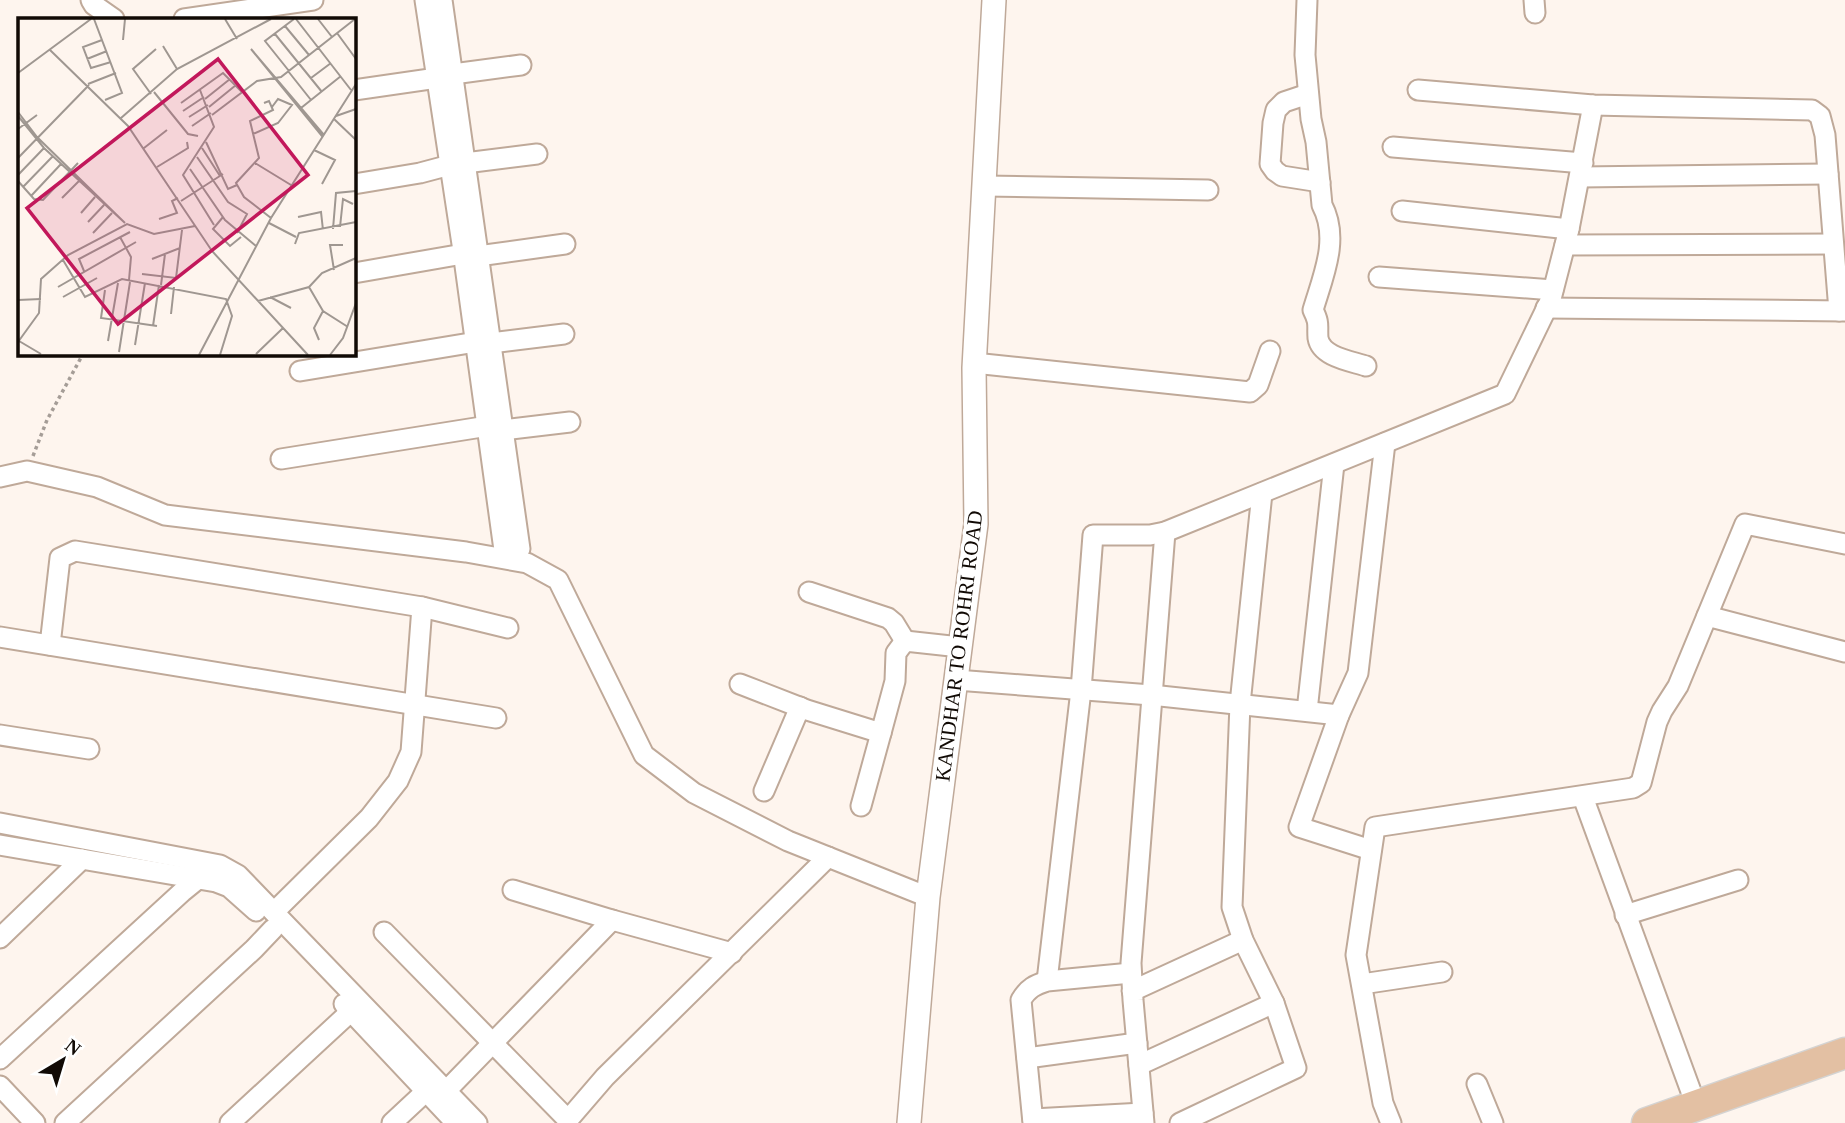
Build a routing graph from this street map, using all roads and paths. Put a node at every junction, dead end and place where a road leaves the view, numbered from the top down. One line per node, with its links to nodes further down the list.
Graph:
1 (91, 0): 8 (street)
2 (313, 0): 7 (street)
3 (425, 0): 10 (street)
4 (442, 0): 10 (street)
5 (995, 0): 22 (street, KANDHAR TO ROHRI ROAD)
6 (1307, 0): 13 (street)
7 (217, 17)
8 (113, 18)
9 (521, 65): 10 (street)
10 (445, 76): 11 (street); 17 (street)
11 (355, 90)
12 (1418, 90): 14 (street)
13 (1308, 94): 20 (street); 20 (street)
14 (1593, 105): 18 (street); 19 (street)
15 (1393, 147): 18 (street)
16 (537, 154): 17 (street)
17 (457, 164): 21 (street); 28 (street)
18 (1581, 170): 19 (street); 25 (street)
19 (1828, 174): 27 (street)
20 (1320, 182): 38 (street)
21 (355, 184)
22 (984, 186): 23 (street); 37 (street, KANDHAR TO ROHRI ROAD)
23 (1208, 190)
24 (1402, 211): 25 (street)
25 (1567, 237): 27 (street); 31 (street)
26 (565, 244): 28 (street)
27 (1833, 244): 32 (street)
28 (471, 255): 29 (street); 34 (street)
29 (355, 273)
30 (1379, 277): 31 (street)
31 (1550, 299): 32 (street); 42 (street)
32 (1842, 311)
33 (564, 334): 34 (street)
34 (483, 343): 39 (street); 41 (street)
35 (1270, 351): 37 (street)
36 (82, 355): 45 (path)
37 (974, 363): 57 (street, KANDHAR TO ROHRI ROAD)
38 (1366, 366)
39 (300, 371)
40 (570, 422): 41 (street)
41 (496, 428): 41 (street); 43 (street)
42 (1385, 443): 44 (street); 67 (street)
43 (281, 458)
44 (1334, 464): 47 (street); 66 (street)
45 (27, 471): 46 (street); 78 (street)
46 (0, 478)
47 (1262, 493): 48 (street); 64 (street)
48 (1165, 532): 61 (street); 62 (street)
49 (1845, 544): 52 (street)
50 (809, 592): 55 (street)
51 (422, 607): 53 (street); 56 (street); 63 (street)
52 (1707, 616): 58 (street); 73 (street)
53 (508, 628)
54 (0, 637): 56 (street)
55 (905, 641): 57 (street); 69 (street)
56 (50, 645): 63 (street)
57 (960, 648): 59 (street, KANDHAR TO ROHRI ROAD)
58 (1845, 652)
59 (956, 680): 61 (street); 83 (street, KANDHAR TO ROHRI ROAD)
60 (740, 684): 65 (street)
61 (1081, 690): 62 (street); 92 (street)
62 (1151, 695): 64 (street); 93 (street)
63 (414, 704): 68 (street); 85 (street)
64 (1240, 705): 66 (street); 89 (street)
65 (800, 707): 69 (street); 72 (street)
66 (1307, 711): 67 (street)
67 (1339, 715): 77 (street)
68 (496, 718)
69 (881, 733): 74 (street)
70 (0, 735): 71 (street)
71 (89, 749)
72 (764, 791)
73 (1583, 797): 77 (street); 84 (street)
74 (861, 806)
75 (0, 823): 85 (street)
76 (0, 845): 79 (street)
77 (1371, 850): 94 (street)
78 (828, 857): 83 (street); 90 (street)
79 (82, 859): 80 (street); 88 (street)
80 (198, 879): 85 (street); 101 (street)
81 (1738, 880): 84 (street)
82 (513, 890): 86 (street)
83 (928, 897): 115 (street, KANDHAR TO ROHRI ROAD)
84 (1625, 915): 106 (street)
85 (273, 920): 96 (street); 110 (street)
86 (612, 920): 90 (street); 97 (street)
87 (384, 932): 97 (street)
88 (0, 938)
89 (1243, 940): 93 (street); 95 (street)
90 (732, 953): 97 (street)
91 (1441, 972): 94 (street)
92 (1048, 981): 93 (street); 100 (street)
93 (1132, 982): 98 (street)
94 (1362, 984): 117 (street)
95 (1275, 1003): 102 (street); 116 (street)
96 (356, 1007): 105 (street); 111 (street)
97 (494, 1043): 105 (street)
98 (1137, 1044): 100 (street); 102 (street)
99 (1845, 1053): 106 (main road)
100 (1027, 1058): 108 (street)
101 (0, 1059)
102 (1139, 1065): 107 (street)
103 (1477, 1084): 118 (street)
104 (0, 1086): 109 (street)
105 (436, 1088): 112 (street); 113 (street); 114 (street)
106 (1696, 1105): 119 (main road)
107 (1144, 1118): 108 (street)
108 (1033, 1121)
109 (35, 1123)
110 (65, 1123)
111 (230, 1123)
112 (392, 1123)
113 (456, 1123)
114 (477, 1123)
115 (909, 1123)
116 (1180, 1123)
117 (1391, 1123)
118 (1493, 1123)
119 (1647, 1123)

